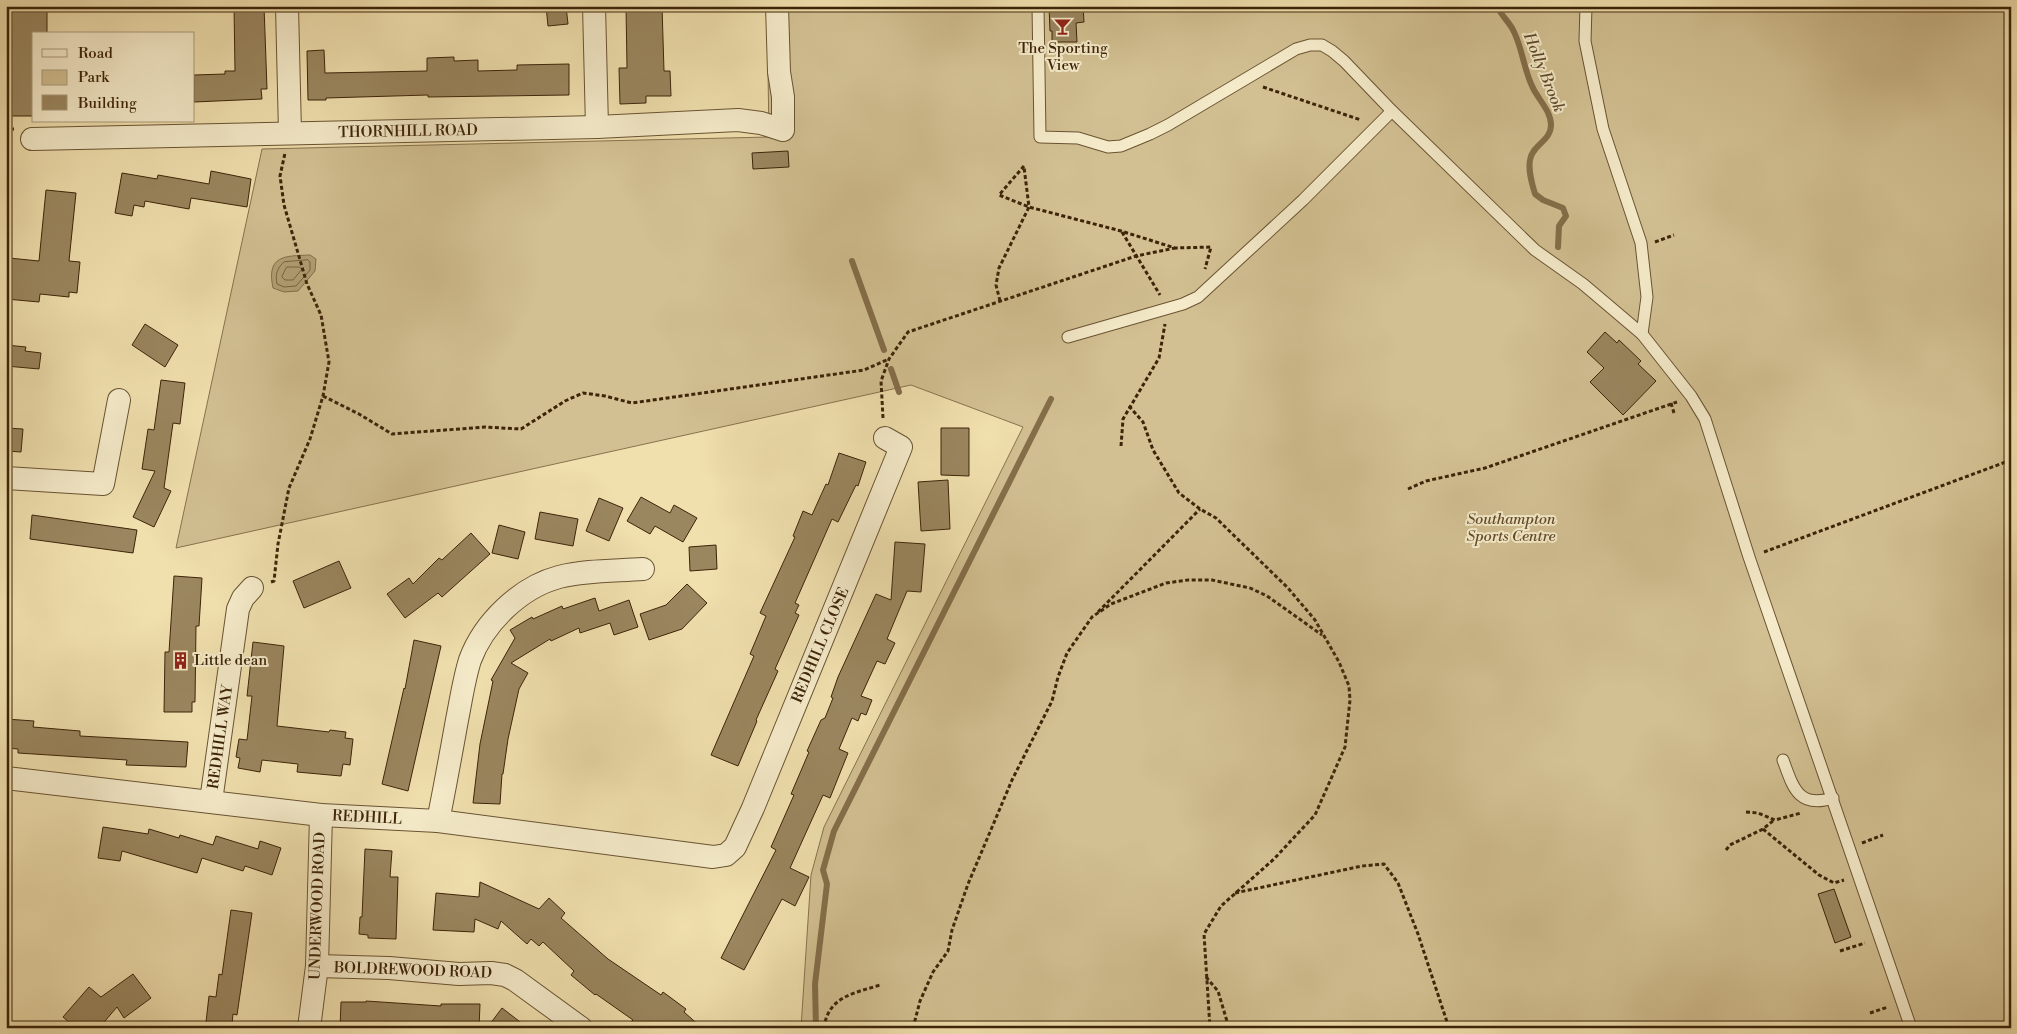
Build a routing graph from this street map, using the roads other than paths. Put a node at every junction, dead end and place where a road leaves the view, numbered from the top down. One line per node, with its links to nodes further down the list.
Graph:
1 (287, 6): 8 (street)
2 (594, 6): 7 (street)
3 (777, 6): 7 (street, THORNHILL ROAD)
4 (1038, 6): 6 (lane)
5 (1586, 6): 10 (lane)
6 (1392, 111): 10 (lane); 11 (lane)
7 (597, 127): 8 (street, THORNHILL ROAD)
8 (290, 133): 9 (street, THORNHILL ROAD)
9 (32, 139)
10 (1642, 334): 19 (lane)
11 (1068, 337)
12 (119, 400): 14 (street)
13 (885, 438): 23 (street, REDHILL CLOSE)
14 (6, 478)
15 (643, 568): 22 (street)
16 (252, 588): 20 (street, REDHILL WAY)
17 (1783, 760): 19 (lane)
18 (6, 778): 20 (street, REDHILL)
19 (1833, 798): 27 (lane)
20 (211, 801): 21 (street, REDHILL)
21 (321, 815): 22 (street, REDHILL); 24 (street, UNDERWOOD ROAD)
22 (438, 821): 23 (street, REDHILL)
23 (726, 855)
24 (317, 966): 25 (street, UNDERWOOD ROAD); 26 (street, BOLDREWOOD ROAD)
25 (309, 1028)
26 (582, 1028)
27 (1911, 1028)

